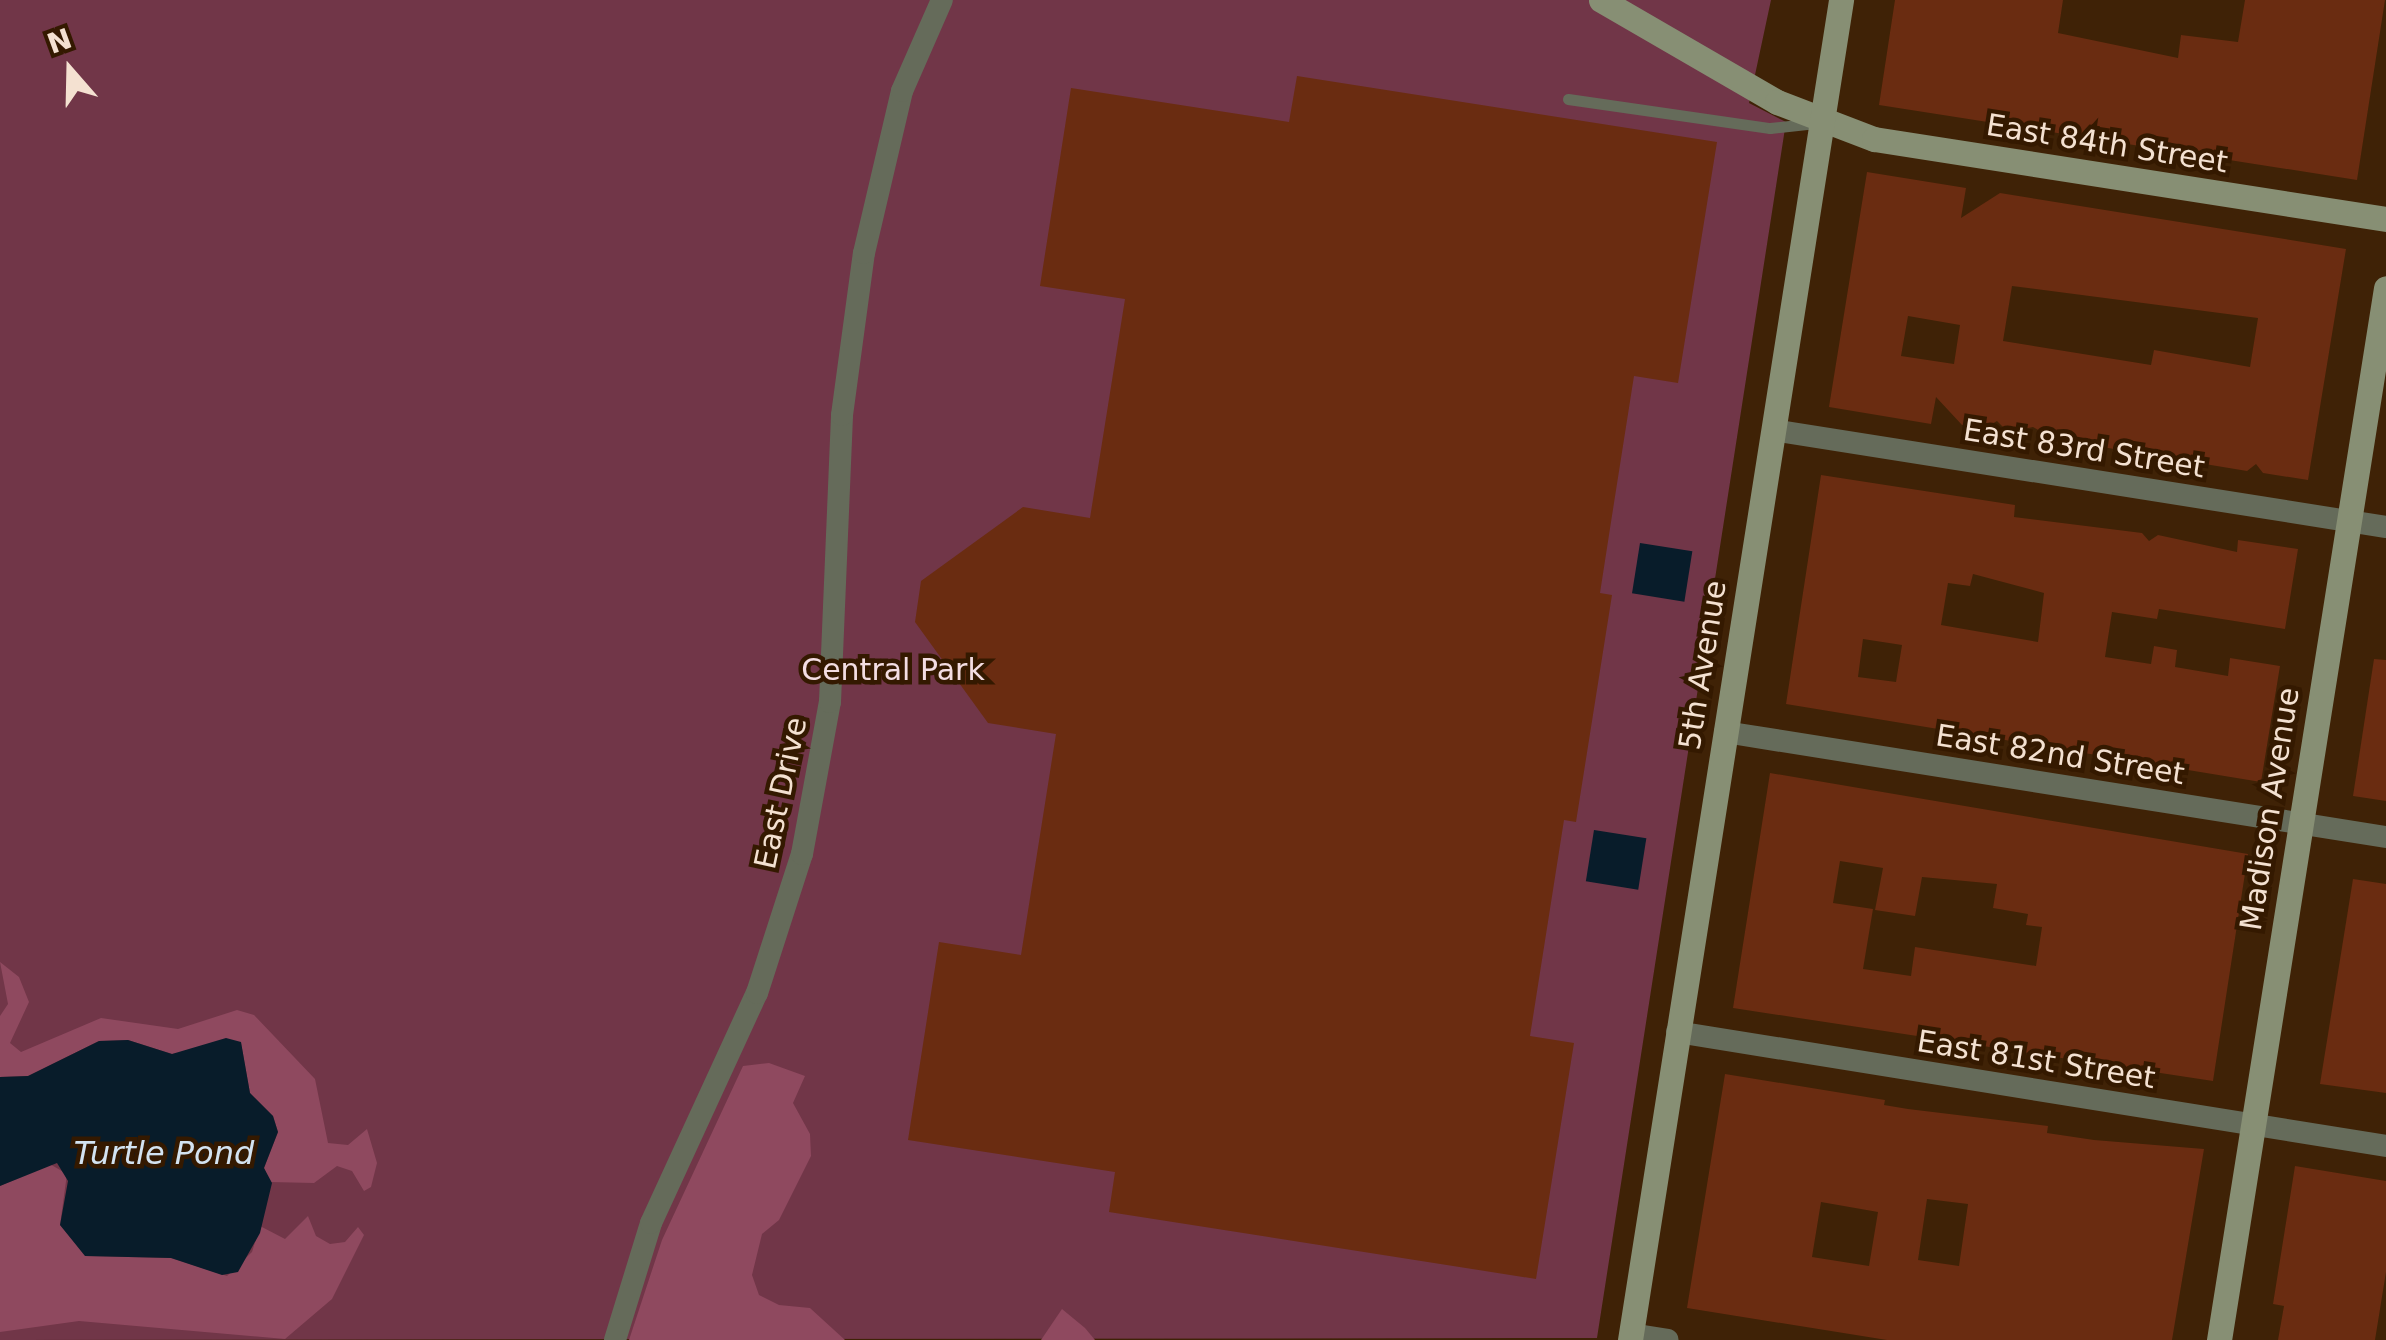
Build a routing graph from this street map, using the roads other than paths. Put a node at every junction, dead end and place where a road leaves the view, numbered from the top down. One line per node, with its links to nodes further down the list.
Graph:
1 (942, 0): 18 (street, East Drive)
2 (1600, 0): 5 (main road, East 84th Street)
3 (1841, 0): 5 (main road, 5th Avenue)
4 (1568, 100): 5 (lane)
5 (1821, 122): 6 (main road, East 84th Street); 8 (main road, 5th Avenue)
6 (2386, 218)
7 (2386, 288): 9 (main road, Madison Avenue)
8 (1774, 430): 9 (street, East 83rd Street); 11 (main road, 5th Avenue)
9 (2349, 522): 10 (street, East 83rd Street); 12 (main road, Madison Avenue)
10 (2386, 527)
11 (1725, 732): 12 (street, East 82nd Street); 14 (main road, 5th Avenue)
12 (2301, 823): 13 (street, East 82nd Street); 15 (main road, Madison Avenue)
13 (2386, 837)
14 (1677, 1032): 15 (street, East 81st Street); 17 (main road, 5th Avenue)
15 (2253, 1125): 16 (street, East 81st Street); 20 (main road, Madison Avenue)
16 (2386, 1146)
17 (1630, 1337): 19 (street)
18 (615, 1340)
19 (1668, 1340)
20 (2218, 1340)

